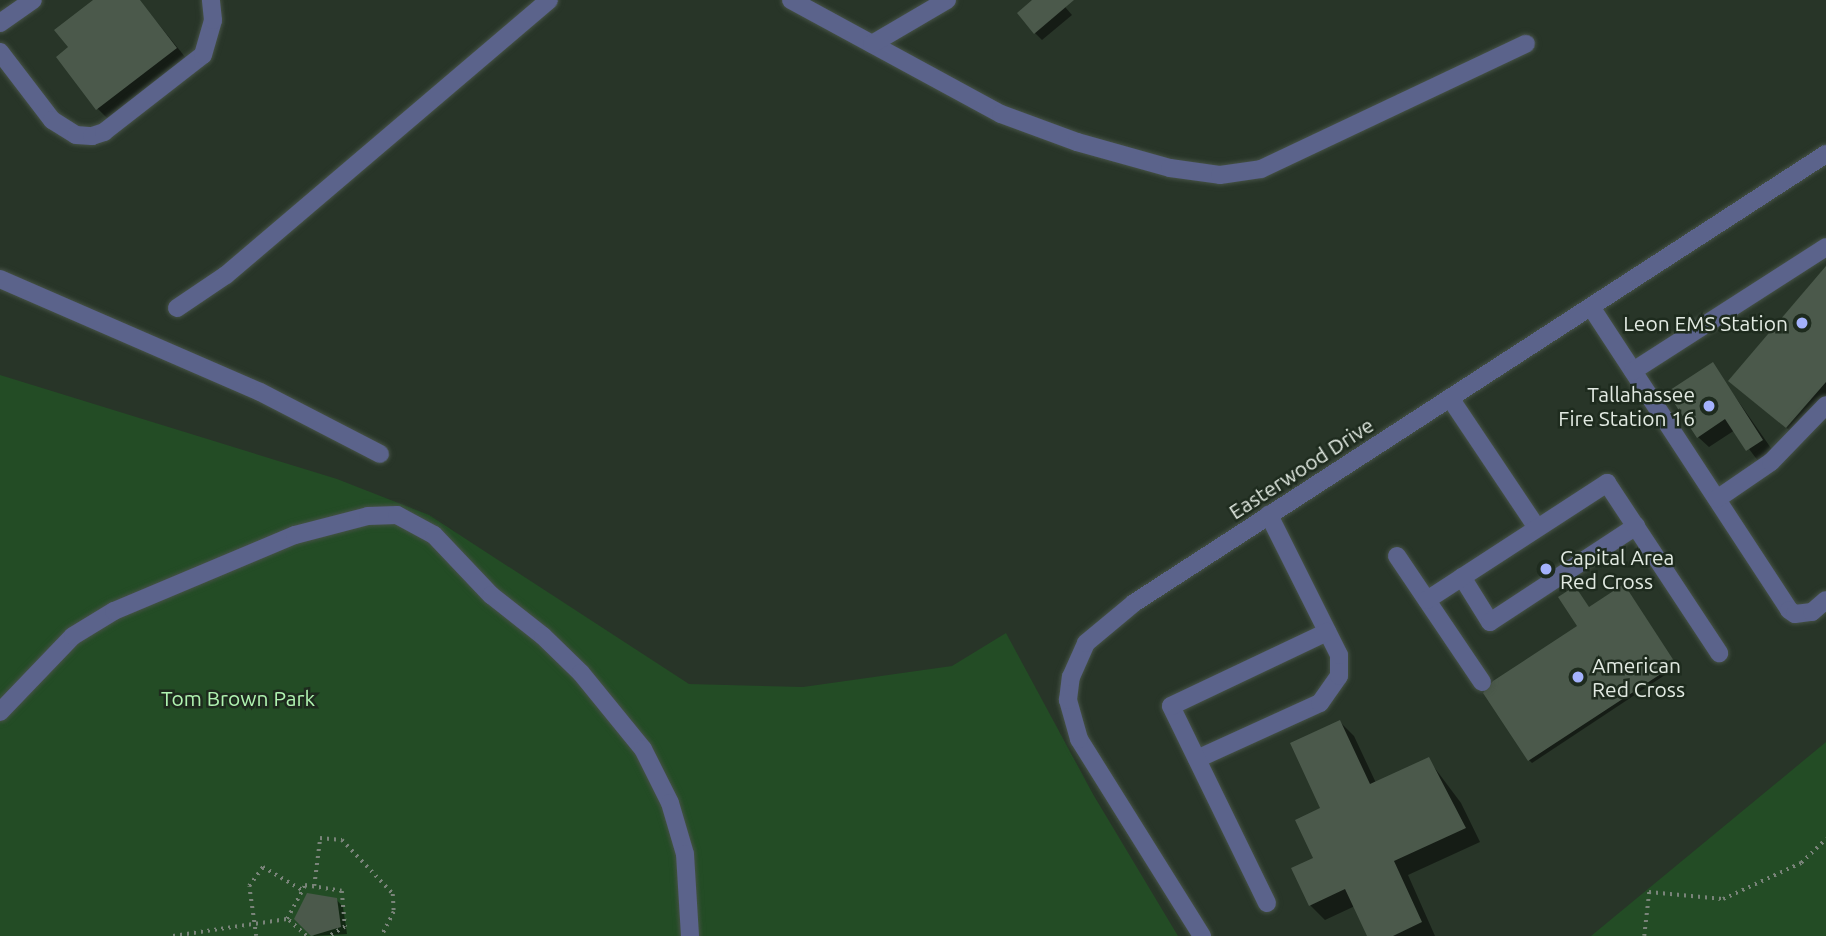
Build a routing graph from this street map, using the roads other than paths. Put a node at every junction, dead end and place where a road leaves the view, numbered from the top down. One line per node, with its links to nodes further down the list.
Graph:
1 (33, 0): 6 (street)
2 (211, 0): 9 (street)
3 (549, 0): 14 (street)
4 (791, 0): 7 (street)
5 (947, 0): 7 (street)
6 (0, 23)
7 (872, 44): 8 (street)
8 (1526, 44)
9 (0, 52)
10 (1826, 155): 13 (street, Easterwood Drive)
11 (1826, 247): 15 (street)
12 (0, 279): 18 (street)
13 (1591, 307): 15 (street); 16 (street, Easterwood Drive)
14 (177, 308)
15 (1633, 371): 19 (street)
16 (1450, 398): 20 (street, Easterwood Drive); 22 (street)
17 (1826, 405): 19 (street)
18 (380, 454)
19 (1717, 499): 26 (street)
20 (1269, 515): 27 (street); 34 (street, Easterwood Drive)
21 (1636, 526): 22 (street); 24 (street); 28 (street)
22 (1537, 528): 24 (street)
23 (1397, 555): 25 (street)
24 (1462, 577): 25 (street)
25 (1427, 600): 29 (street)
26 (1826, 600)
27 (1327, 632): 31 (street); 31 (street)
28 (1719, 653)
29 (1482, 682)
30 (0, 712): 33 (street)
31 (1197, 759): 32 (street)
32 (1267, 903)
33 (690, 936)
34 (1202, 936)

